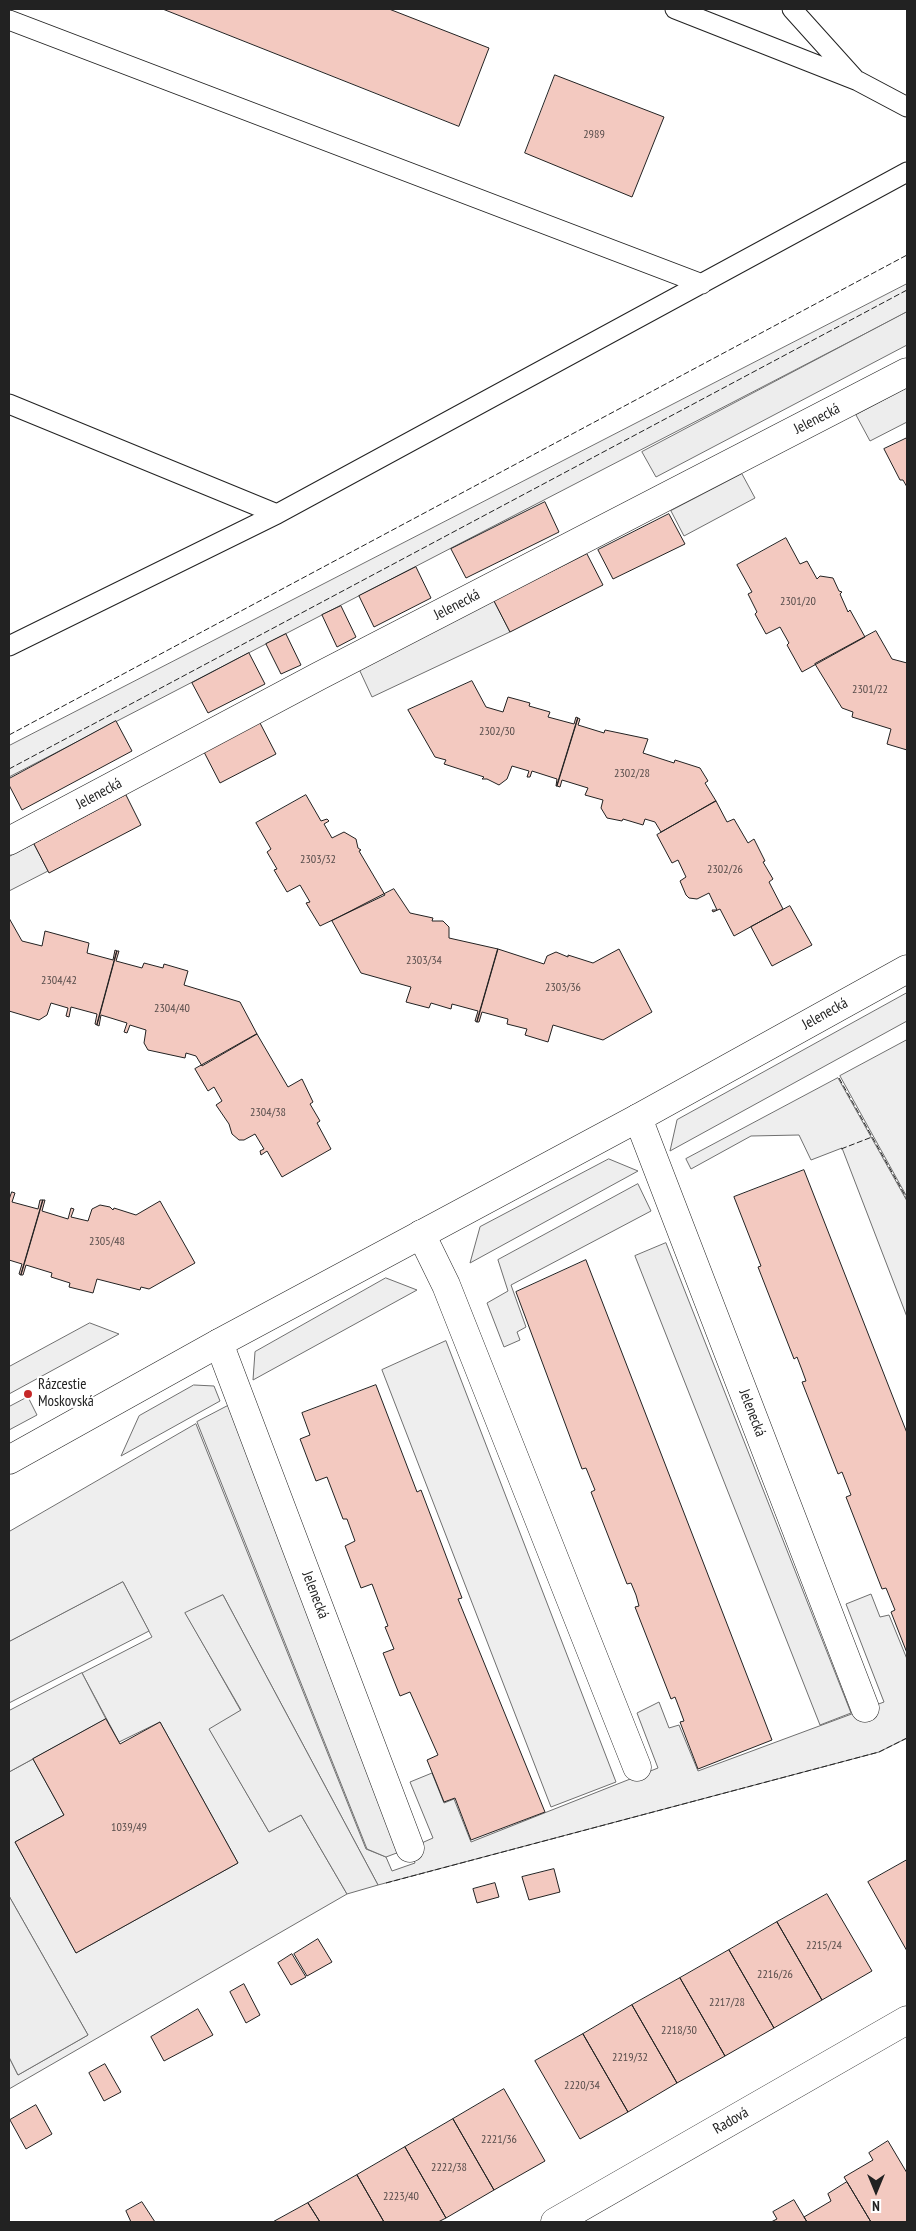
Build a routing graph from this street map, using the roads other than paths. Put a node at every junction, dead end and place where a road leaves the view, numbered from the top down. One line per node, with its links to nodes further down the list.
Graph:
1 (675, 9): 4 (lane)
2 (792, 9): 4 (lane)
3 (9, 20): 7 (lane)
4 (858, 81): 5 (lane)
5 (907, 107)
6 (907, 172): 7 (lane)
7 (702, 284): 10 (lane)
8 (907, 372): 12 (street, Jelenecká)
9 (9, 404): 10 (lane)
10 (277, 514): 11 (lane)
11 (9, 646)
12 (9, 841)
13 (907, 969): 14 (street, Jelenecká)
14 (638, 1118): 15 (street, Jelenecká); 18 (street, Jelenecká)
15 (421, 1234): 16 (street, Jelenecká); 19 (street)
16 (219, 1343): 17 (street, Jelenecká); 20 (street, Jelenecká)
17 (9, 1460)
18 (865, 1708)
19 (638, 1767)
20 (410, 1848)
21 (907, 2020): 22 (street, Radová)
22 (555, 2222)

